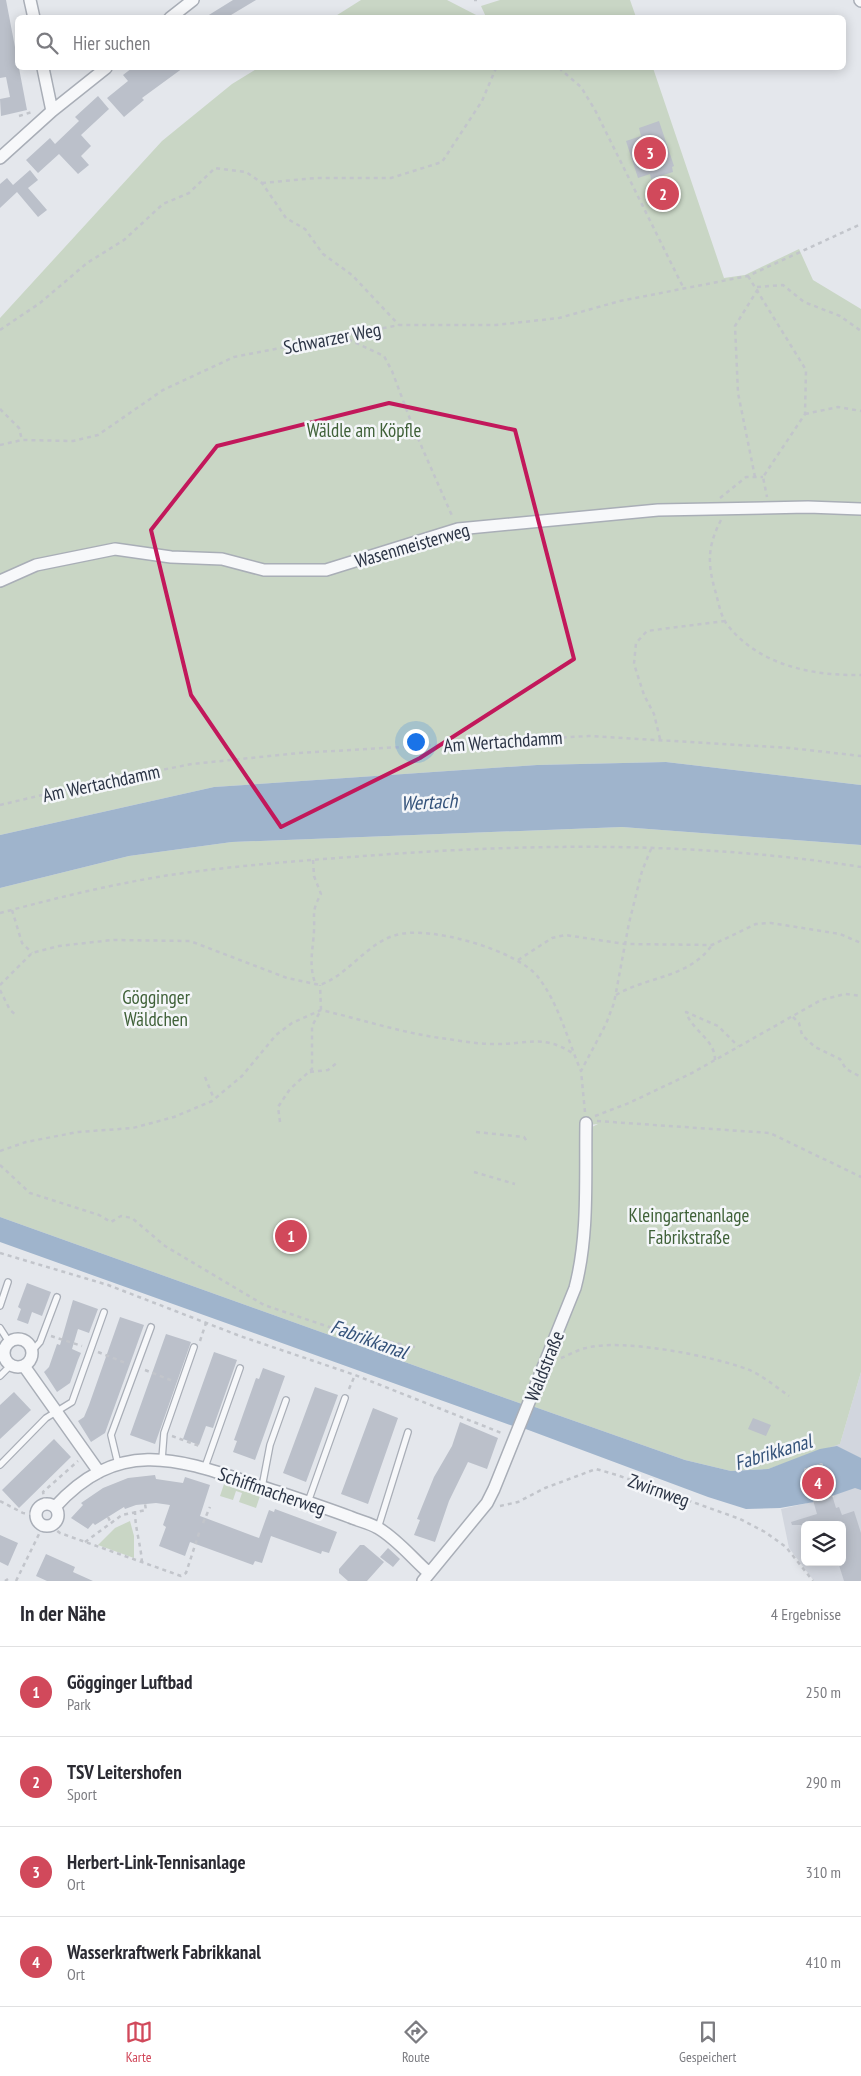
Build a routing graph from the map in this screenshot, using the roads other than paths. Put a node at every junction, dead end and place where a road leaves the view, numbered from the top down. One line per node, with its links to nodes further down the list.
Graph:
1 (30, 0): 3 (street)
2 (193, 0): 4 (street)
3 (33, 15)
4 (174, 15)
5 (43, 70): 7 (street)
6 (103, 70): 7 (street)
7 (52, 111): 8 (street)
8 (0, 158)
9 (861, 510): 10 (street, Wasenmeisterweg)
10 (0, 581)
11 (586, 1123): 38 (street, Waldstraße)
12 (8, 1282): 14 (lane)
13 (57, 1297): 20 (lane)
14 (0, 1306)
15 (104, 1312): 27 (lane)
16 (151, 1327): 30 (lane)
17 (0, 1328): 18 (lane)
18 (9, 1342): 20 (street); 21 (street)
19 (194, 1347): 29 (lane)
20 (32, 1352): 22 (street)
21 (10, 1366): 22 (street); 24 (lane)
22 (24, 1366): 27 (street)
23 (240, 1368): 32 (lane)
24 (0, 1376)
25 (345, 1398): 35 (lane)
26 (286, 1400): 34 (lane)
27 (58, 1412): 31 (lane); 33 (street)
28 (408, 1432): 37 (lane)
29 (162, 1459): 30 (street, Schiffmacherweg); 32 (street, Schiffmacherweg)
30 (118, 1464): 33 (street, Schiffmacherweg)
31 (0, 1465)
32 (205, 1468): 34 (street, Schiffmacherweg)
33 (99, 1472): 36 (street, Schiffmacherweg)
34 (262, 1487): 35 (street, Schiffmacherweg)
35 (308, 1502): 37 (street, Schiffmacherweg)
36 (50, 1505): 36 (street, Schiffmacherweg)
37 (378, 1528): 38 (street, Schiffmacherweg)
38 (426, 1577)

